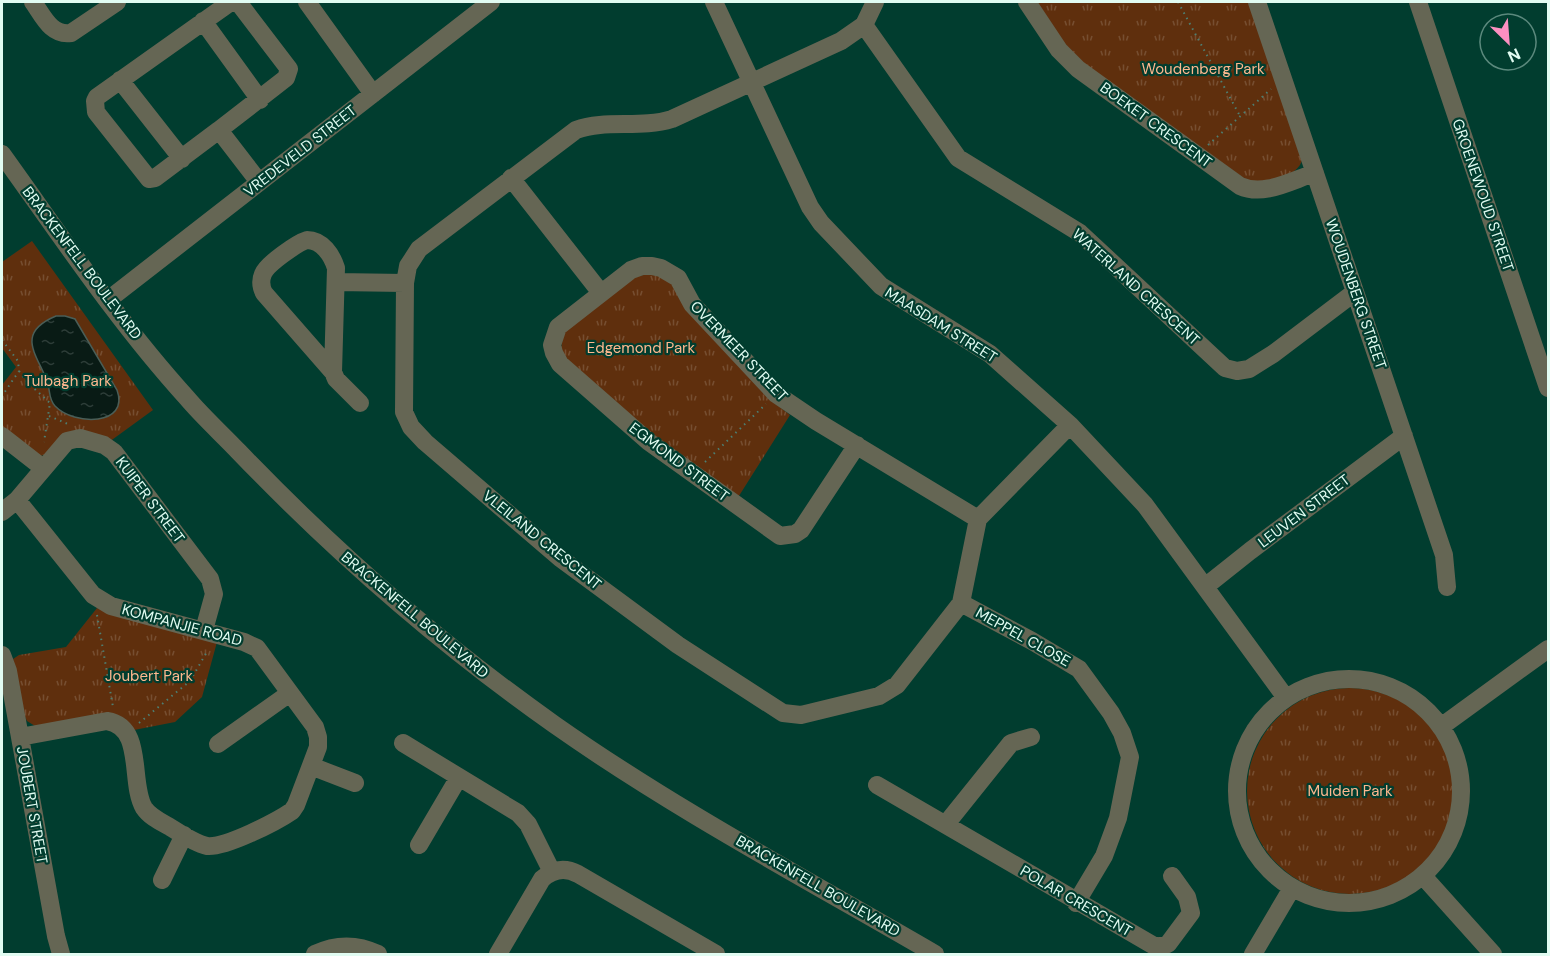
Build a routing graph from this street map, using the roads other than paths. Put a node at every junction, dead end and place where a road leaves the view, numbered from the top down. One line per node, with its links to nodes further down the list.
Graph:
1 (33, 2): 2 (street)
2 (117, 2)
3 (231, 2): 12 (street)
4 (238, 2): 17 (street)
5 (308, 2): 16 (street)
6 (491, 2): 16 (street, VREDEVELD STREET)
7 (714, 2): 15 (street, MAASDAM STREET)
8 (875, 2): 13 (street)
9 (1028, 2): 21 (street, BOEKET CRESCENT)
10 (1257, 2): 21 (street, WOUDENBERG STREET)
11 (1418, 2): 30 (street, GROENEWOUD STREET)
12 (202, 21): 14 (street); 17 (street)
13 (864, 25): 15 (street); 26 (street, WATERLAND CRESCENT)
14 (120, 80): 20 (street); 20 (street)
15 (751, 82): 22 (street, VLEILAND CRESCENT); 32 (street, MAASDAM STREET)
16 (373, 94): 23 (street, VREDEVELD STREET)
17 (260, 100): 18 (street)
18 (219, 130): 20 (street); 23 (street)
19 (2, 154): 28 (street, BRACKENFELL BOULEVARD)
20 (182, 159)
21 (1315, 173): 26 (street, WOUDENBERG STREET)
22 (511, 178): 25 (street, VLEILAND CRESCENT); 27 (street)
23 (259, 182): 28 (street, VREDEVELD STREET)
24 (336, 282): 25 (street); 29 (street); 29 (street)
25 (405, 283): 42 (street, VLEILAND CRESCENT)
26 (1355, 292): 34 (street, WOUDENBERG STREET)
27 (601, 293): 35 (street, OVERMEER STREET); 35 (street, EGMOND STREET)
28 (108, 300): 71 (street, BRACKENFELL BOULEVARD)
29 (333, 372): 31 (street)
30 (1548, 388)
31 (360, 403)
32 (1070, 425): 39 (street); 40 (street, MAASDAM STREET)
33 (2, 436): 36 (street)
34 (1404, 436): 40 (street, LEUVEN STREET); 41 (street, WOUDENBERG STREET)
35 (857, 445): 39 (street, OVERMEER STREET)
36 (39, 464): 37 (street, KUIPER STREET); 43 (street, KUIPER STREET)
37 (17, 500): 38 (street, KUIPER STREET); 43 (street, KOMPANJIE ROAD)
38 (2, 512)
39 (978, 519): 42 (street, VLEILAND CRESCENT)
40 (1206, 586): 47 (street, MAASDAM STREET)
41 (1447, 587)
42 (961, 603): 65 (street, MEPPEL CLOSE)
43 (210, 632): 46 (street, KOMPANJIE ROAD)
44 (1548, 649): 48 (street)
45 (2, 656): 49 (street, JOUBERT STREET)
46 (290, 693): 52 (street); 53 (street, KOMPANJIE ROAD)
47 (1286, 698): 48 (street); 64 (street)
48 (1442, 726): 62 (street)
49 (20, 737): 58 (street, KOMPANJIE ROAD); 66 (street, JOUBERT STREET)
50 (1031, 737): 57 (street)
51 (403, 743): 54 (street)
52 (218, 744)
53 (311, 766): 55 (street); 58 (street, KOMPANJIE ROAD)
54 (459, 777): 59 (street); 60 (street)
55 (355, 783)
56 (877, 785): 57 (street, POLAR CRESCENT)
57 (946, 824): 65 (street, POLAR CRESCENT)
58 (184, 835): 63 (street)
59 (419, 845)
60 (552, 872): 69 (street); 70 (street)
61 (1173, 876): 65 (street, POLAR CRESCENT)
62 (1423, 876): 64 (street); 73 (street)
63 (162, 880)
64 (1292, 888): 72 (street)
65 (1077, 903)
66 (61, 954)
67 (315, 954): 68 (street)
68 (378, 954)
69 (498, 954)
70 (716, 954)
71 (935, 954)
72 (1253, 954)
73 (1493, 954)

